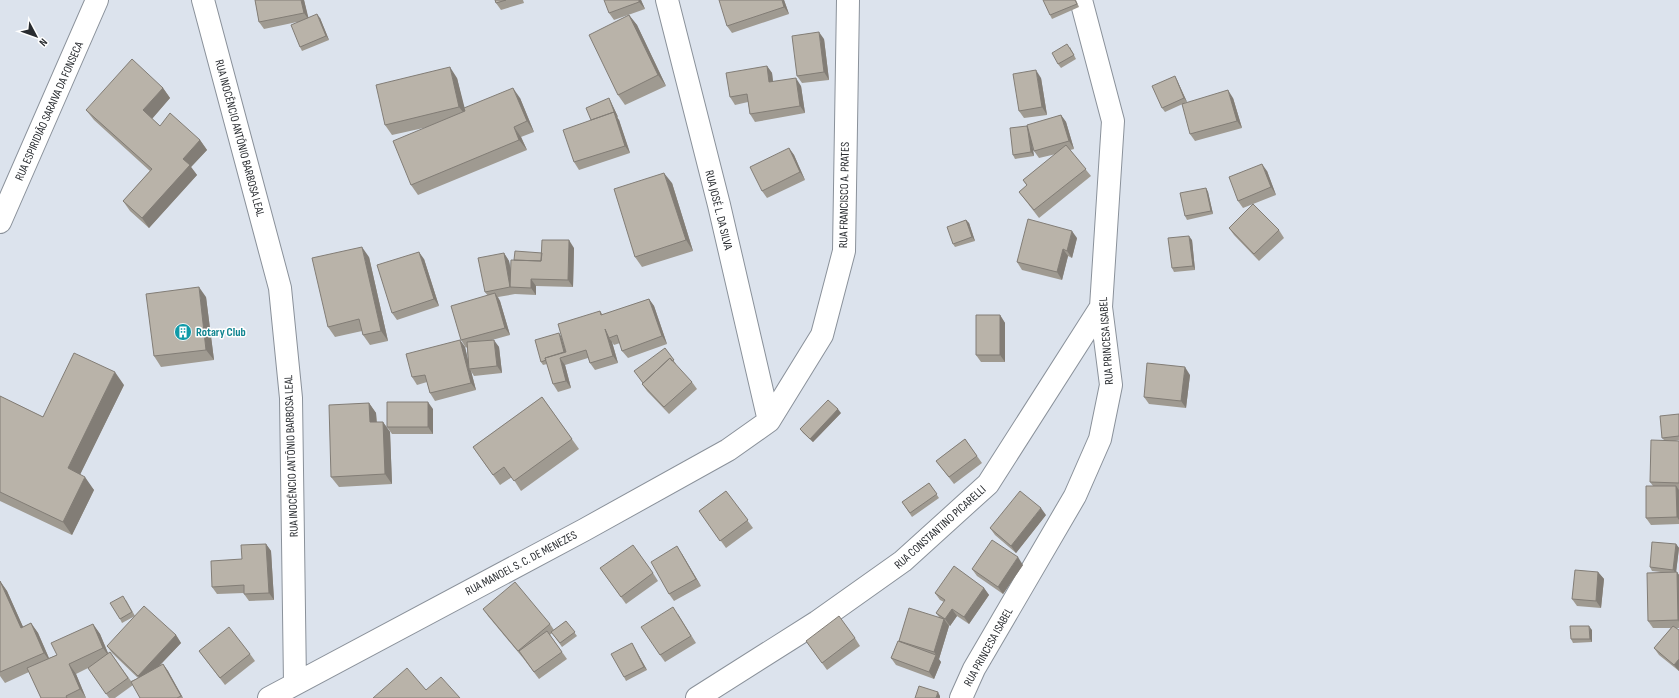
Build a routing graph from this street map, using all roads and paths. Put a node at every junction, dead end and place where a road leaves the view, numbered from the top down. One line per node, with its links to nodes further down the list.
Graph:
1 (98, 0): 6 (street, RUA ESPIRIDIÃO SARAIVA DA FONSECA)
2 (203, 0): 9 (street, RUA INOCÊNCIO ANTÔNIO BARBOSA LEAL)
3 (667, 0): 8 (street, RUA JOSÉ L. DA SILVA)
4 (848, 0): 8 (street, RUA FRANCISCO A. PRATES)
5 (1080, 0): 7 (street, RUA PRINCESA ISABEL)
6 (0, 222)
7 (1101, 307): 11 (street, RUA CONSTANTINO PICARELLI); 12 (street, RUA PRINCESA ISABEL)
8 (769, 421): 9 (street, RUA MANOEL S. C. DE MENEZES)
9 (295, 683): 10 (street, RUA MANOEL S. C. DE MENEZES)
10 (269, 698)
11 (697, 698)
12 (961, 698)

